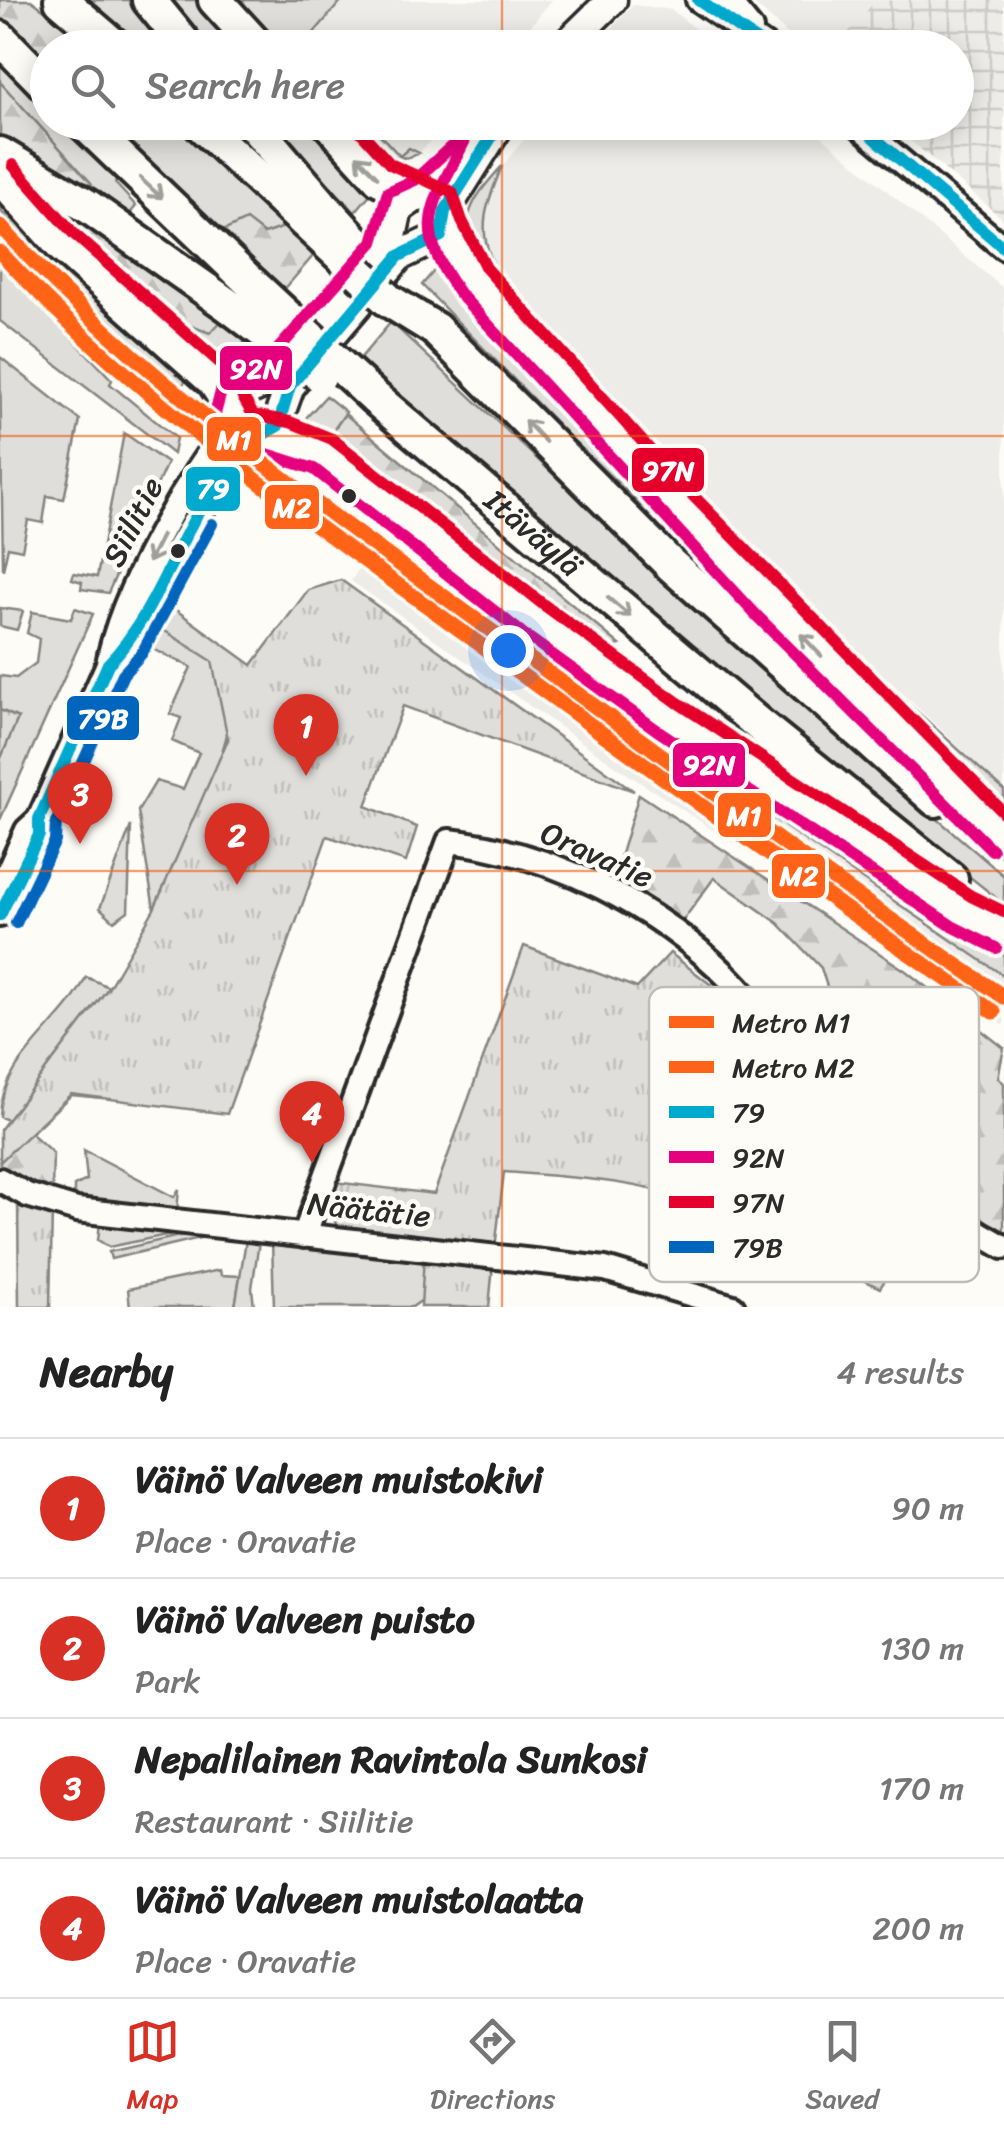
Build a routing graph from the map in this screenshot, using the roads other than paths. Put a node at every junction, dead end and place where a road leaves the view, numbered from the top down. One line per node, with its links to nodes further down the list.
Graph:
1 (61, 0): 8 (highway)
2 (150, 0): 9 (highway)
3 (215, 0): 10 (highway)
4 (590, 0): 11 (main road)
5 (612, 0): 12 (main road)
6 (698, 0): 13 (street)
7 (727, 0): 14 (street)
8 (96, 30)
9 (174, 30)
10 (243, 30)
11 (573, 30)
12 (581, 30)
13 (743, 30)
14 (752, 30)
15 (0, 38): 16 (highway)
16 (30, 69)
17 (99, 140): 28 (highway, one-way to 28)
18 (221, 140): 25 (highway)
19 (262, 140): 25 (highway)
20 (344, 140): 26 (highway, one-way to 20)
21 (484, 140): 26 (main road)
22 (875, 140): 27 (street)
23 (0, 154): 28 (highway)
24 (0, 177): 29 (highway)
25 (313, 213): 33 (highway, one-way to 25, bridge)
26 (431, 215): 29 (main road); 30 (main road); 32 (highway, one-way to 26)
27 (1004, 248)
28 (242, 296): 37 (highway, Itäväylä, one-way to 37, bridge)
29 (233, 414): 30 (main road); 31 (street, Siilitie, one-way to 31)
30 (269, 426): 31 (street, Siilitie); 38 (highway)
31 (108, 664): 34 (street, Siilitie)
32 (1004, 837)
33 (1004, 858)
34 (12, 862): 35 (street, Siilitie); 36 (street, Siilitie)
35 (0, 890)
36 (0, 916)
37 (1004, 920)
38 (1004, 932)
39 (735, 987): 42 (street, Oravatie)
40 (0, 1180): 42 (street, Näätätie)
41 (979, 1231): 43 (street, Oravatie)
42 (304, 1236): 44 (street, Näätätie)
43 (1004, 1247)
44 (733, 1307)

